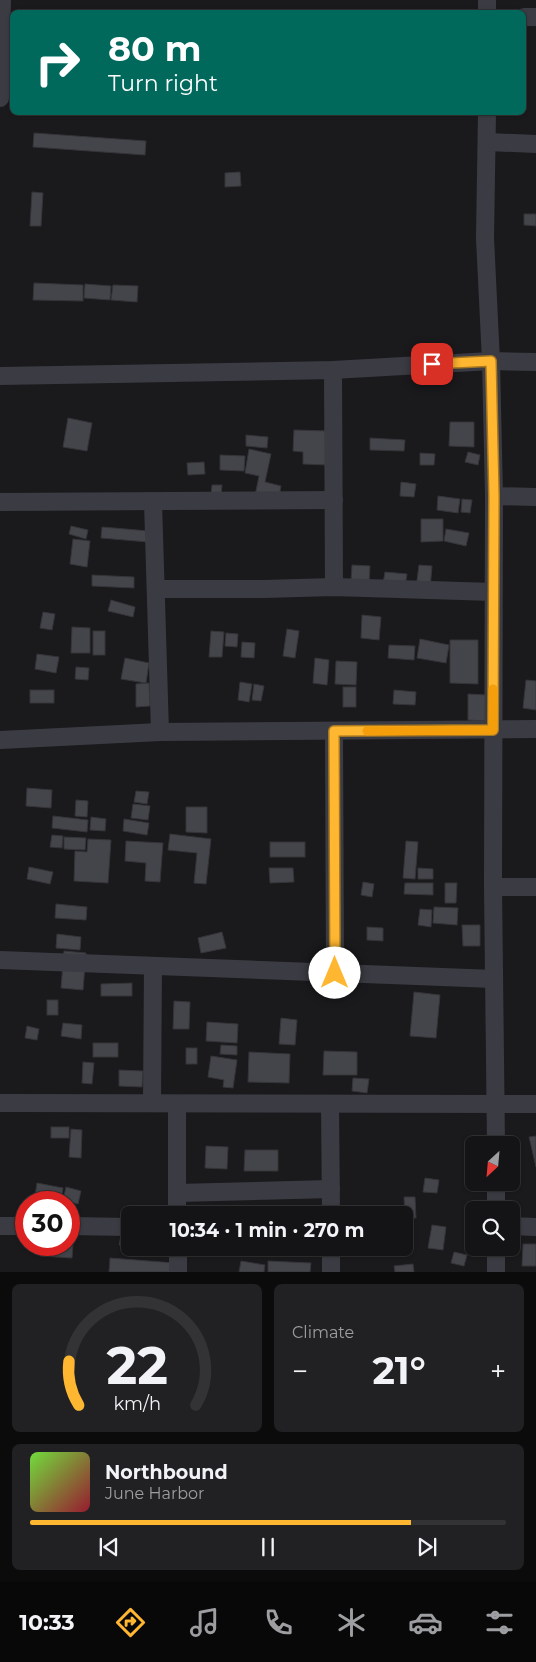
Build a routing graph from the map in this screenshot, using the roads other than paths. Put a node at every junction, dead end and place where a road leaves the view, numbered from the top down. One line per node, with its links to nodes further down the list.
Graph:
1 (2, 0): 2 (street)
2 (0, 98)
3 (487, 115): 4 (street)
4 (486, 142): 5 (street); 6 (street)
5 (536, 144)
6 (491, 361): 7 (street); 8 (street); 10 (street)
7 (536, 362)
8 (333, 370): 9 (street); 12 (street)
9 (0, 376)
10 (494, 496): 11 (street); 17 (street)
11 (536, 497)
12 (334, 500): 14 (street); 15 (street)
13 (0, 502): 14 (street)
14 (153, 502): 16 (street)
15 (334, 587): 16 (street); 17 (street)
16 (156, 589): 21 (street)
17 (493, 592): 19 (street)
18 (536, 729): 19 (street)
19 (493, 730): 20 (street); 23 (street)
20 (334, 731): 21 (street); 27 (street)
21 (160, 732): 22 (street)
22 (0, 740)
23 (493, 887): 24 (street); 28 (street)
24 (536, 887)
25 (0, 960): 26 (street)
26 (153, 966): 27 (street); 30 (street)
27 (335, 973): 28 (street)
28 (494, 979): 33 (street)
29 (0, 1103): 30 (street)
30 (152, 1104): 31 (street)
31 (177, 1104): 32 (street); 37 (street)
32 (330, 1104): 33 (street); 36 (street)
33 (496, 1104): 34 (street); 35 (street)
34 (536, 1104)
35 (496, 1136)
36 (331, 1189): 37 (street); 39 (street)
37 (177, 1193): 38 (street)
38 (177, 1206)
39 (331, 1206)
40 (0, 1226): 41 (street)
41 (15, 1226)
42 (80, 1226): 44 (street)
43 (520, 1226): 45 (street)
44 (121, 1227)
45 (536, 1227)
46 (178, 1256): 49 (street)
47 (331, 1256): 50 (street)
48 (496, 1256): 51 (street)
49 (178, 1272)
50 (331, 1272)
51 (496, 1272)

